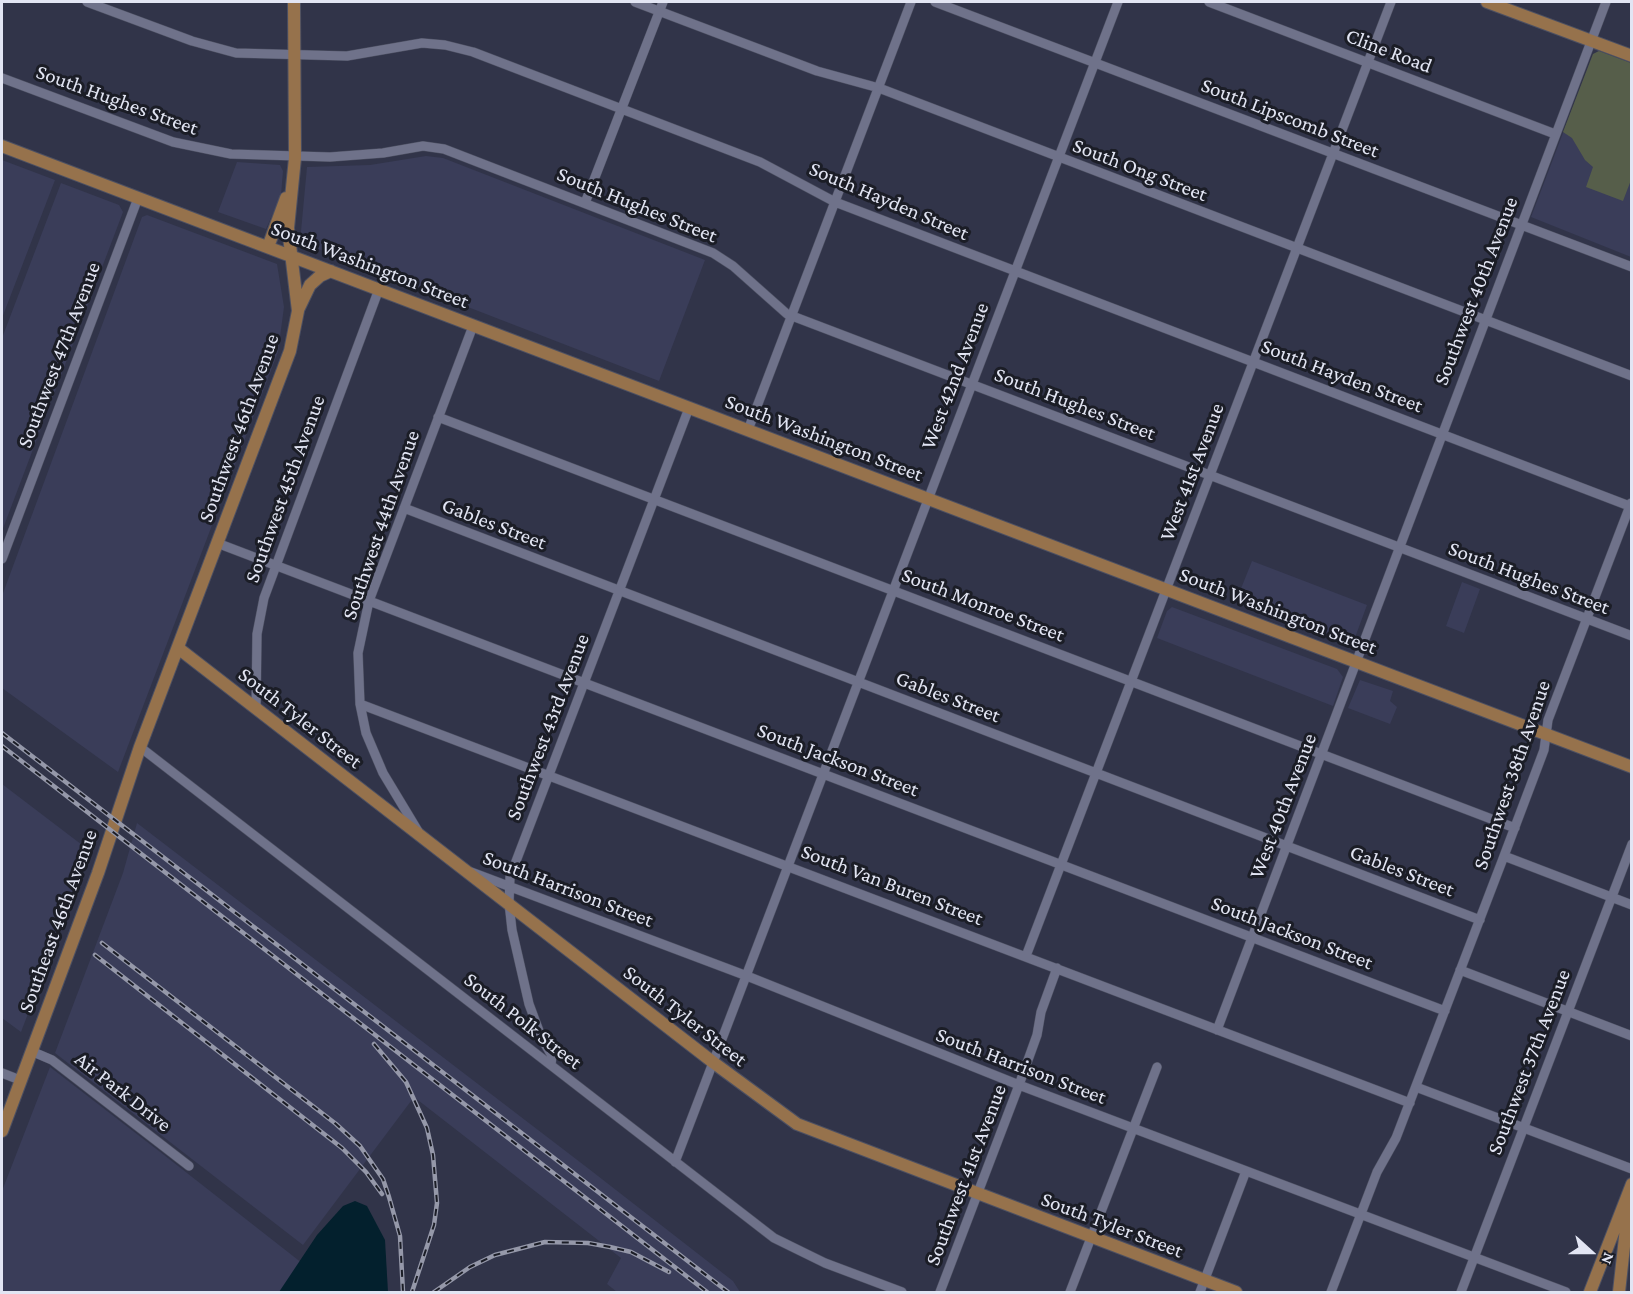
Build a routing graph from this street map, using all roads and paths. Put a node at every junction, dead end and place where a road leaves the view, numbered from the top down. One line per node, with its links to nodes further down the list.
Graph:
1 (87, 2): 13 (street, South Hayden Street)
2 (294, 2): 13 (main road, Southwest 46th Avenue)
3 (635, 2): 11 (street, South Ong Street)
4 (911, 2): 18 (street)
5 (935, 2): 15 (street, South Lipscomb Street)
6 (1118, 2): 15 (street, West 42nd Avenue)
7 (1209, 2): 16 (street, Cline Road)
8 (1391, 2): 16 (street, West 41st Avenue)
9 (1487, 2): 12 (main road)
10 (1606, 2): 12 (street, Southwest 40th Avenue)
11 (661, 6): 18 (street, South Ong Street); 19 (street)
12 (1591, 41): 14 (main road); 20 (street, Southwest 40th Avenue)
13 (294, 56): 19 (street, South Hayden Street); 24 (main road, Southwest 46th Avenue)
14 (1632, 56)
15 (1095, 62): 22 (street, South Lipscomb Street); 23 (street, West 42nd Avenue)
16 (1368, 62): 20 (street, Cline Road); 22 (street, West 41st Avenue)
17 (2, 78): 24 (street, South Hughes Street)
18 (879, 88): 23 (street, South Ong Street); 26 (street)
19 (622, 109): 26 (street, South Hayden Street); 27 (street)
20 (1555, 134): 28 (street, Southwest 40th Avenue)
21 (2, 146): 25 (main road, South Washington Street)
22 (1333, 154): 28 (street, South Lipscomb Street); 30 (street, West 41st Avenue)
23 (1058, 158): 30 (street, South Ong Street); 34 (street, West 42nd Avenue)
24 (294, 163): 27 (street, South Hughes Street); 29 (main road); 31 (main road, Southwest 46th Avenue)
25 (138, 198): 29 (main road, South Washington Street); 54 (street, Southwest 47th Avenue)
26 (835, 202): 34 (street, South Hayden Street); 37 (street)
27 (585, 203): 37 (street, South Hughes Street)
28 (1521, 225): 32 (street, South Lipscomb Street); 38 (street, Southwest 40th Avenue)
29 (268, 247): 31 (main road, South Washington Street)
30 (1297, 249): 38 (street, South Ong Street); 40 (street, West 41st Avenue)
31 (291, 255): 33 (main road, South Washington Street); 36 (main road, Southwest 46th Avenue)
32 (1632, 267)
33 (331, 271): 35 (main road, South Washington Street); 36 (main road)
34 (1014, 272): 40 (street, South Hayden Street); 42 (street, West 42nd Avenue)
35 (379, 289): 39 (main road, South Washington Street); 55 (street, Southwest 45th Avenue)
36 (298, 311): 52 (main road, Southwest 46th Avenue)
37 (791, 316): 42 (street, South Hughes Street); 45 (street)
38 (1484, 320): 41 (street, South Ong Street); 46 (street, Southwest 40th Avenue)
39 (473, 326): 43 (main road, South Washington Street); 44 (street, Southwest 44th Avenue)
40 (1254, 362): 46 (street, South Hayden Street); 47 (street, West 41st Avenue)
41 (1632, 376)
42 (972, 384): 47 (street, South Hughes Street); 48 (street, West 42nd Avenue)
43 (688, 408): 45 (main road, South Washington Street); 49 (street, Southwest 43rd Avenue)
44 (438, 417): 49 (street, South Monroe Street); 51 (street, Southwest 44th Avenue)
45 (748, 430): 48 (main road, South Washington Street)
46 (1441, 433): 50 (street, South Hayden Street); 53 (street, Southwest 40th Avenue)
47 (1210, 476): 53 (street, South Hughes Street); 56 (street, West 41st Avenue)
48 (927, 498): 56 (main road, South Washington Street); 57 (street, West 42nd Avenue)
49 (654, 499): 57 (street, South Monroe Street); 58 (street, Southwest 43rd Avenue)
50 (1631, 505): 60 (street, Southwest 38th Avenue)
51 (404, 508): 58 (street, Gables Street); 59 (street, Southwest 44th Avenue)
52 (217, 543): 55 (street, South Jackson Street); 62 (main road, Southwest 46th Avenue)
53 (1398, 547): 60 (street, South Hughes Street); 63 (street, Southwest 40th Avenue)
54 (2, 559)
55 (274, 565): 59 (street, South Jackson Street); 68 (street, Southwest 45th Avenue)
56 (1166, 589): 63 (main road, South Washington Street); 64 (street, West 41st Avenue)
57 (893, 590): 64 (street, South Monroe Street); 66 (street, West 42nd Avenue)
58 (619, 591): 65 (street, Southwest 43rd Avenue); 66 (street, Gables Street)
59 (369, 601): 65 (street, South Jackson Street); 67 (street, Southwest 44th Avenue)
60 (1587, 620): 61 (street, South Hughes Street); 69 (street, Southwest 38th Avenue)
61 (1632, 636)
62 (178, 648): 68 (main road, South Tyler Street); 70 (main road, Southwest 46th Avenue)
63 (1356, 662): 69 (main road, South Washington Street); 71 (street, West 40th Avenue)
64 (1131, 681): 71 (street, South Monroe Street); 73 (street, West 41st Avenue)
65 (584, 682): 74 (street, South Jackson Street); 75 (street, Southwest 43rd Avenue)
66 (858, 683): 73 (street, Gables Street); 74 (street, West 42nd Avenue)
67 (360, 704): 75 (street, South Van Buren Street); 77 (street, Southwest 44th Avenue)
68 (256, 709): 77 (main road, South Tyler Street)
69 (1546, 735): 72 (main road, South Washington Street); 76 (street, Southwest 38th Avenue)
70 (140, 747): 98 (main road, Southeast 46th Avenue); 100 (street, South Polk Street)
71 (1323, 755): 76 (street, South Monroe Street); 79 (street, West 40th Avenue)
72 (1632, 767)
73 (1096, 772): 79 (street, Gables Street); 81 (street, West 41st Avenue)
74 (823, 774): 81 (street, South Jackson Street); 82 (street, West 42nd Avenue)
75 (548, 775): 82 (street, South Van Buren Street); 84 (street, Southwest 43rd Avenue)
76 (1515, 828): 80 (street, Southwest 38th Avenue)
77 (421, 836): 83 (main road, South Tyler Street)
78 (1632, 843): 85 (street, Southwest 37th Avenue)
79 (1287, 846): 88 (street, Gables Street); 89 (street, West 40th Avenue)
80 (1504, 856): 85 (street); 88 (street, Southwest 38th Avenue)
81 (1060, 864): 89 (street, South Jackson Street); 90 (street, West 41st Avenue)
82 (788, 865): 90 (street, South Van Buren Street); 93 (street, West 42nd Avenue)
83 (464, 869): 84 (street, South Harrison Street); 86 (main road, South Tyler Street)
84 (509, 886): 86 (street, Southwest 43rd Avenue); 93 (street, South Harrison Street)
85 (1611, 897): 87 (street); 95 (street, Southwest 37th Avenue)
86 (508, 903): 99 (main road, South Tyler Street); 100 (street, Southwest 43rd Avenue)
87 (1632, 905)
88 (1480, 920): 92 (street, Southwest 38th Avenue)
89 (1252, 937): 94 (street, South Jackson Street); 96 (street, West 40th Avenue)
90 (1026, 956): 91 (street, South Van Buren Street)
91 (1057, 968): 96 (street, South Van Buren Street); 104 (street, Southwest 41st Avenue)
92 (1460, 970): 94 (street, Southwest 38th Avenue); 95 (street)
93 (747, 976): 99 (street, West 42nd Avenue); 104 (street, South Harrison Street)
94 (1445, 1011): 105 (street, Southwest 38th Avenue)
95 (1568, 1011): 97 (street); 107 (street, Southwest 37th Avenue)
96 (1217, 1030): 106 (street, South Van Buren Street)
97 (1632, 1036)
98 (31, 1051): 103 (main road, Southeast 46th Avenue); 111 (street, Air Park Drive)
99 (714, 1063): 110 (street, West 42nd Avenue); 116 (main road, South Tyler Street)
100 (551, 1065): 110 (street, South Polk Street)
101 (1157, 1067): 108 (street)
102 (2, 1073): 103 (street)
103 (20, 1080): 109 (main road, Southeast 46th Avenue)
104 (1019, 1085): 108 (street, South Harrison Street); 116 (street, Southwest 41st Avenue)
105 (1416, 1087): 106 (street, Southwest 38th Avenue); 107 (street)
106 (1410, 1103): 117 (street, Southwest 38th Avenue)
107 (1524, 1127): 112 (street); 120 (street, Southwest 37th Avenue)
108 (1133, 1128): 113 (street, South Harrison Street); 118 (street)
109 (2, 1131)
110 (675, 1162): 122 (street, South Polk Street)
111 (189, 1166)
112 (1632, 1169)
113 (1246, 1171): 117 (street, South Harrison Street); 121 (street)
114 (1632, 1184): 119 (main road)
115 (1632, 1192): 119 (main road)
116 (977, 1195): 118 (main road, South Tyler Street); 123 (street, Southwest 41st Avenue)
117 (1361, 1214): 120 (street, South Harrison Street); 126 (street, Southwest 38th Avenue)
118 (1091, 1237): 121 (main road, South Tyler Street); 124 (street)
119 (1616, 1242): 129 (main road); 130 (main road)
120 (1474, 1257): 127 (street, Southwest 37th Avenue); 128 (street, South Harrison Street)
121 (1203, 1286): 125 (main road, South Tyler Street)
122 (902, 1293)
123 (940, 1293)
124 (1070, 1293)
125 (1236, 1293)
126 (1331, 1293)
127 (1461, 1293)
128 (1566, 1293)
129 (1590, 1293)
130 (1619, 1293)

